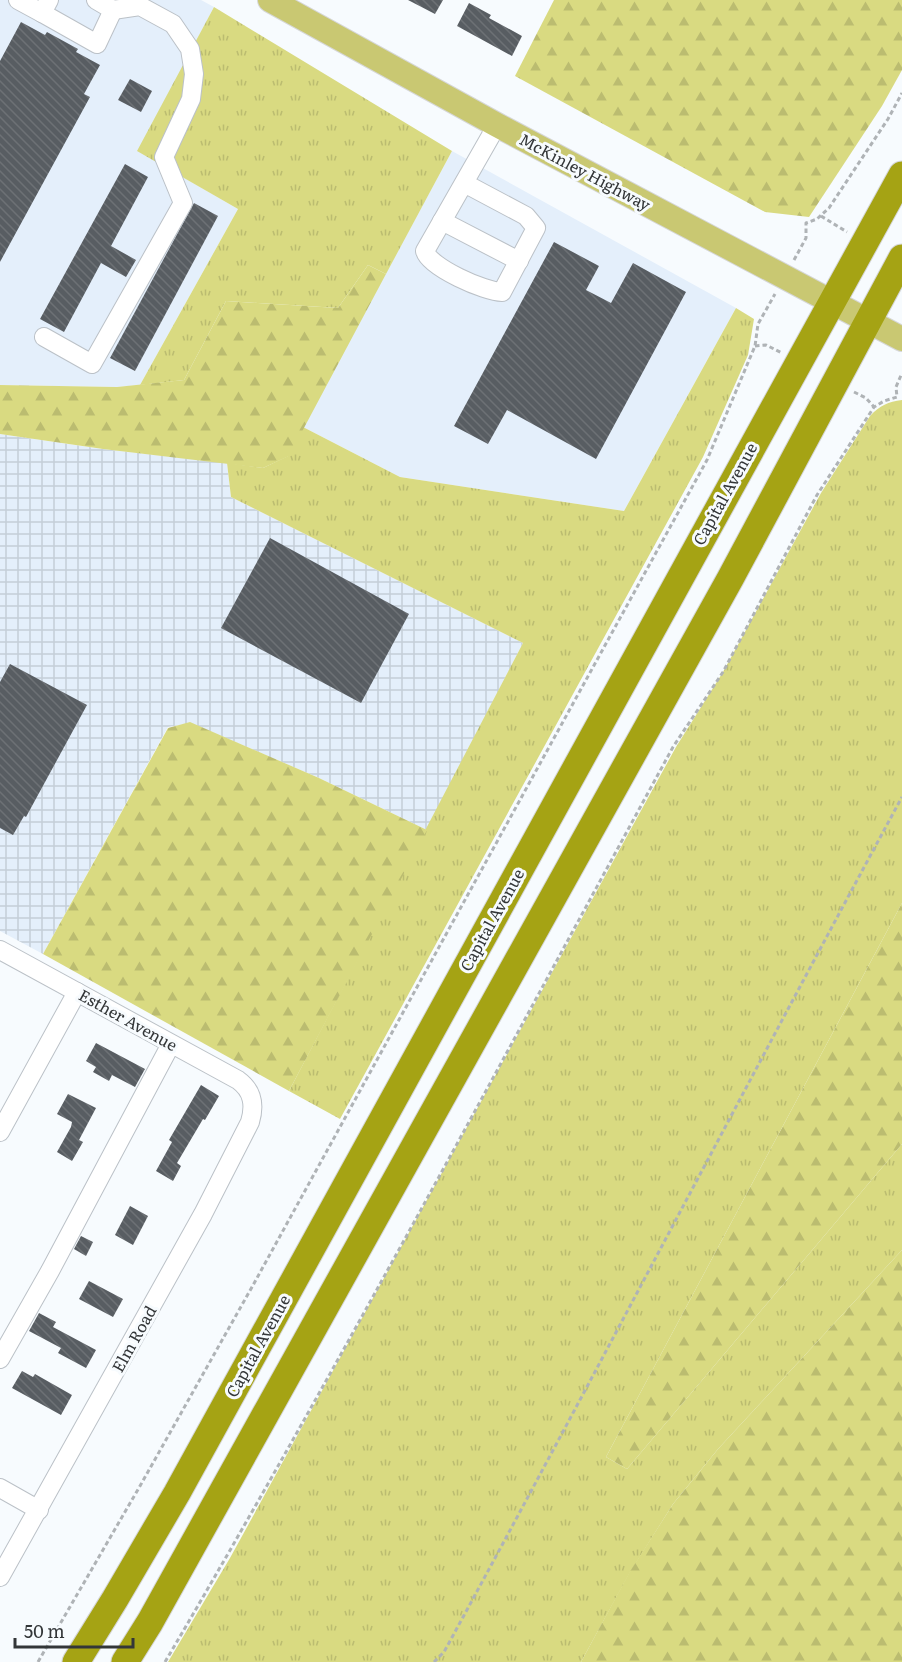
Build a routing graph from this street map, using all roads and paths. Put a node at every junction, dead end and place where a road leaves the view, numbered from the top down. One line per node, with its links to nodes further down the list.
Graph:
1 (18, 0): 4 (street)
2 (96, 0): 5 (street)
3 (270, 0): 7 (main road, McKinley Highway)
4 (46, 7): 5 (street)
5 (113, 10): 17 (street)
6 (902, 93): 11 (path)
7 (497, 125): 9 (street); 14 (main road, McKinley Highway)
8 (902, 175): 14 (highway, Capital Avenue)
9 (464, 183): 10 (street); 13 (street)
10 (442, 221): 13 (street); 13 (street)
11 (806, 223)
12 (902, 258): 15 (highway)
13 (519, 261)
14 (832, 302): 15 (main road, McKinley Highway); 31 (highway, Capital Avenue)
15 (867, 322): 18 (main road, McKinley Highway); 32 (highway)
16 (758, 324): 30 (path)
17 (44, 337)
18 (902, 339)
19 (902, 373): 33 (path)
20 (902, 796): 34 (path)
21 (0, 950): 22 (street, Esther Avenue)
22 (77, 992): 23 (street, Esther Avenue); 25 (street)
23 (171, 1044): 24 (street, Esther Avenue); 26 (street)
24 (251, 1096): 28 (street, Elm Road)
25 (0, 1132)
26 (0, 1359)
27 (0, 1488): 28 (street)
28 (39, 1510): 29 (street, Elm Road)
29 (0, 1577)
30 (38, 1662)
31 (76, 1662)
32 (125, 1662)
33 (165, 1662)
34 (434, 1662)

